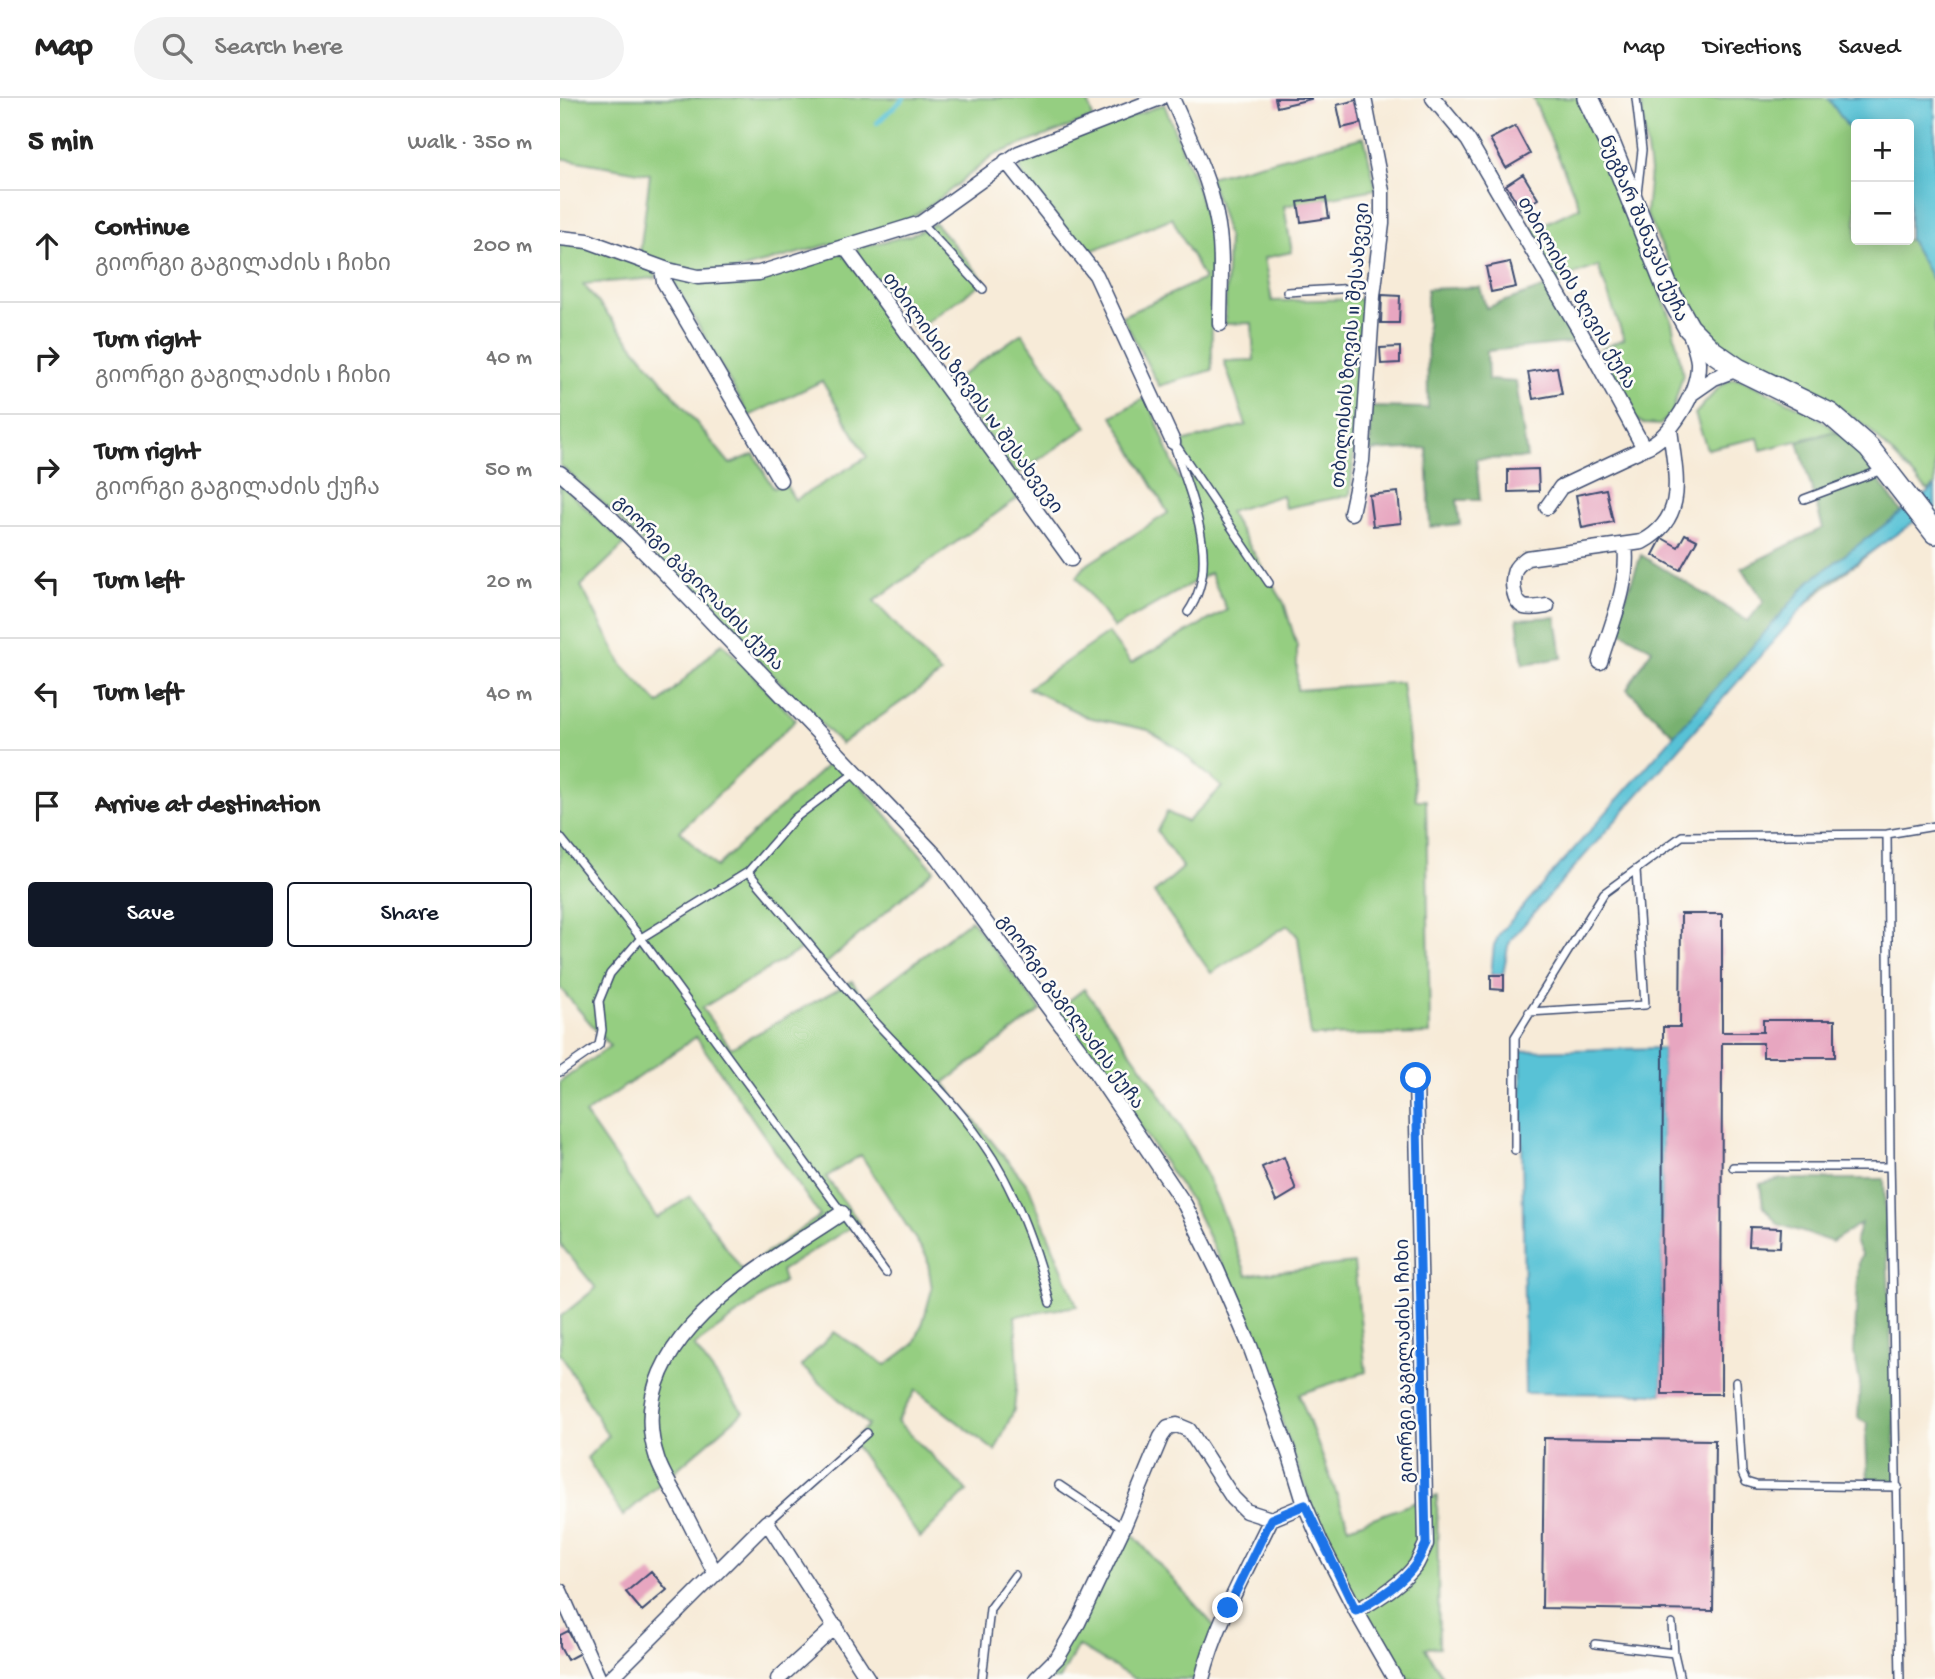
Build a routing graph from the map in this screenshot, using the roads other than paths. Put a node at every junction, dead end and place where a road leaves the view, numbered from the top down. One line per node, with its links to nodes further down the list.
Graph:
1 (1160, 98): 7 (street)
2 (1172, 98): 16 (street)
3 (1364, 98): 13 (street, თბილისის ზღვის II შესახვევი)
4 (1433, 98): 22 (street, თბილისის ზღვის ქუჩა)
5 (1588, 98): 8 (main road, ნუგზარ შანავას ქუჩა)
6 (1636, 98): 8 (lane)
7 (1006, 161): 9 (street); 21 (street)
8 (1635, 208): 17 (main road, ნუგზარ შანავას ქუჩა)
9 (921, 223): 11 (street); 14 (lane)
10 (560, 238): 12 (street)
11 (845, 247): 12 (street); 31 (street, თბილისის ზღვის IV შესახვევი)
12 (662, 268): 25 (street)
13 (1374, 287): 15 (lane); 28 (street, თბილისის ზღვის II შესახვევი)
14 (983, 289)
15 (1287, 292)
16 (1220, 324)
17 (1689, 328): 18 (main road, ნუგზარ შანავას ქუჩა); 19 (street)
18 (1738, 369): 19 (street); 23 (main road, ნუგზარ შანავას ქუჩა)
19 (1691, 394): 20 (street)
20 (1670, 429): 22 (street); 30 (street)
21 (1173, 442): 32 (lane); 34 (lane)
22 (1644, 448): 27 (street)
23 (1886, 468): 26 (lane); 29 (main road, ნუგზარ შანავას ქუჩა)
24 (560, 473): 36 (street, გიორგი გაგილაძის ქუჩა)
25 (780, 480)
26 (1804, 499)
27 (1547, 507)
28 (1351, 513)
29 (1934, 531)
30 (1625, 545): 33 (street); 35 (street)
31 (1071, 559)
32 (1269, 583)
33 (1547, 606)
34 (1188, 612)
35 (1600, 662)
36 (856, 772): 41 (lane); 56 (street, გიორგი გაგილაძის ქუჩა)
37 (1935, 826): 38 (lane)
38 (1887, 834): 40 (lane); 48 (lane)
39 (560, 837): 42 (lane)
40 (1636, 870): 43 (lane); 43 (lane)
41 (748, 872): 42 (lane); 51 (lane)
42 (641, 938): 44 (lane); 49 (lane)
43 (1529, 1012): 46 (lane)
44 (560, 1072)
45 (1416, 1078): 63 (street, გიორგი გაგილაძის I ჩიხი)
46 (1515, 1150)
47 (1733, 1167): 48 (lane)
48 (1890, 1167): 55 (lane)
49 (842, 1213): 50 (lane); 60 (street)
50 (886, 1273)
51 (1050, 1303)
52 (1736, 1382): 55 (lane)
53 (867, 1433): 58 (lane)
54 (1059, 1485): 59 (lane)
55 (1898, 1487): 77 (lane)
56 (1305, 1505): 57 (street); 63 (street, გიორგი გაგილაძის ქუჩა)
57 (1271, 1519): 59 (street); 74 (street)
58 (767, 1522): 60 (street); 65 (street)
59 (1123, 1528): 73 (street)
60 (715, 1573): 69 (street)
61 (1015, 1575): 72 (lane)
62 (560, 1591): 68 (street)
63 (1356, 1611): 75 (street, გიორგი გაგილაძის ქუჩა)
64 (1672, 1624): 67 (lane)
65 (836, 1626): 70 (street); 71 (street)
66 (1595, 1644): 67 (lane)
67 (1674, 1653): 76 (lane)
68 (599, 1679)
69 (610, 1679)
70 (778, 1679)
71 (869, 1679)
72 (982, 1679)
73 (1036, 1679)
74 (1202, 1679)
75 (1395, 1679)
76 (1680, 1679)
77 (1900, 1679)

